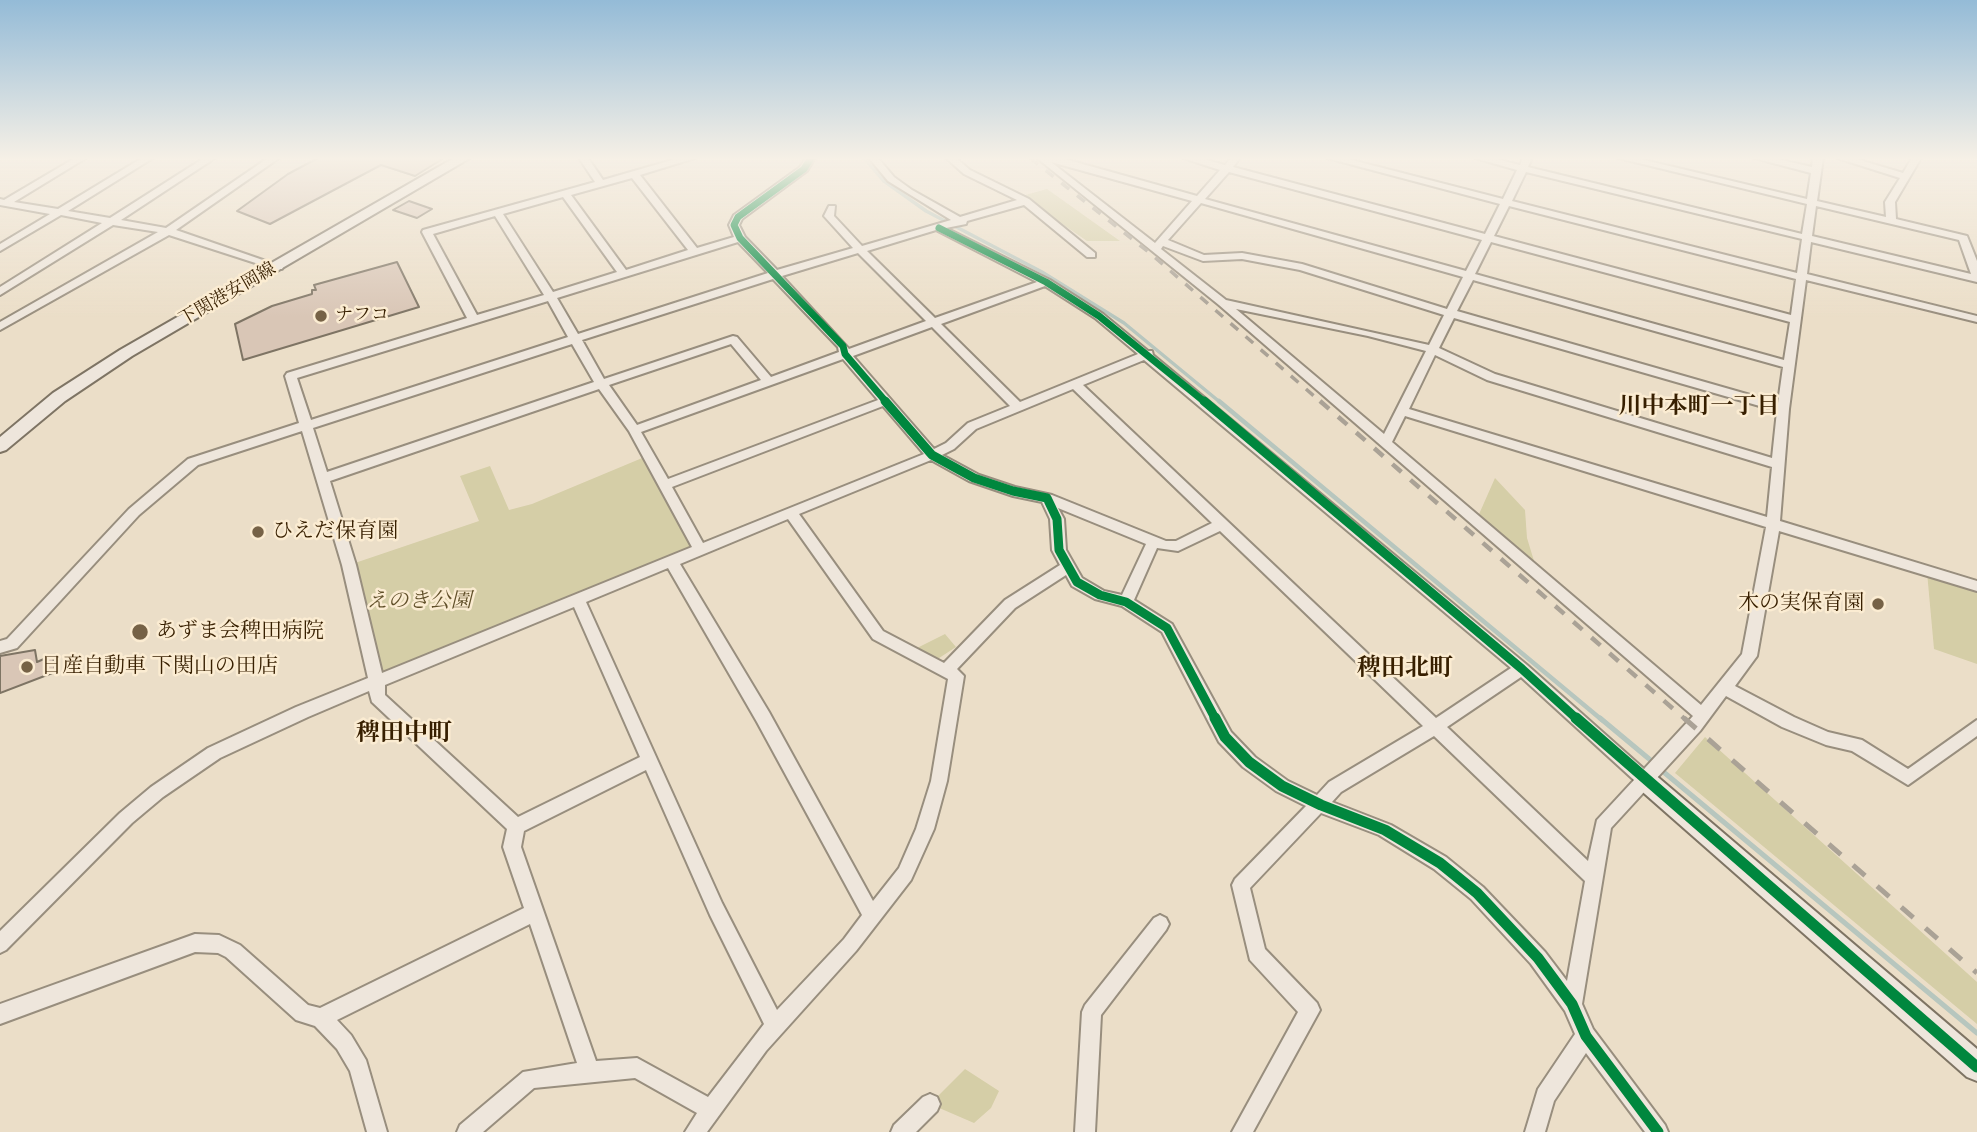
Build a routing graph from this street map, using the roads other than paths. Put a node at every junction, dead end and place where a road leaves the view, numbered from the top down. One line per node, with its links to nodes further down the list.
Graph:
1 (52, 211): 23 (street)
2 (128, 211): 26 (street)
3 (198, 211): 29 (street)
4 (375, 211): 38 (main road, 下関港安岡線)
5 (501, 211): 24 (street)
6 (578, 211): 39 (street)
7 (663, 211): 36 (street)
8 (746, 211): 30 (street)
9 (831, 211): 35 (street)
10 (939, 211): 27 (street)
11 (995, 211): 27 (street)
12 (1038, 211): 37 (street)
13 (1111, 211): 33 (street)
14 (1191, 211): 33 (street)
15 (1231, 211): 41 (street)
16 (1386, 211): 31 (street)
17 (1501, 211): 31 (street)
18 (1536, 211): 42 (street)
19 (1695, 211): 32 (street)
20 (1811, 211): 32 (street)
21 (1846, 211): 25 (street)
22 (1890, 211): 25 (street)
23 (59, 212): 26 (street); 34 (street)
24 (497, 212): 46 (street); 49 (street)
25 (1891, 221): 43 (street)
26 (110, 222): 29 (street); 45 (street)
27 (960, 222): 28 (street)
28 (942, 228): 35 (street); 44 (street)
29 (168, 231): 38 (street); 53 (street)
30 (740, 238): 36 (street); 40 (street)
31 (1489, 238): 41 (street); 51 (street)
32 (1807, 238): 42 (street); 43 (street)
33 (1159, 246): 47 (street); 48 (street)
34 (0, 248)
35 (860, 249): 40 (street); 52 (street)
36 (695, 252): 39 (street)
37 (1091, 255)
38 (278, 267): 69 (main road, 下関港安岡線)
39 (624, 274): 46 (street)
40 (776, 274): 54 (street); 56 (street)
41 (1469, 276): 48 (street); 58 (street)
42 (1801, 277): 50 (street); 51 (street)
43 (1977, 277)
44 (1046, 282): 52 (street); 57 (street)
45 (0, 292)
46 (551, 297): 49 (street); 54 (street)
47 (1223, 303): 55 (street); 68 (street)
48 (1450, 313): 55 (street); 64 (street)
49 (474, 319): 66 (street)
50 (1977, 319)
51 (1796, 320): 58 (street)
52 (934, 322): 56 (street); 63 (street)
53 (0, 327)
54 (577, 339): 59 (street); 66 (street)
55 (1432, 349): 65 (street); 71 (street)
56 (845, 354): 60 (street); 62 (street)
57 (1148, 355): 61 (street); 86 (street)
58 (1790, 365): 64 (street)
59 (600, 382): 60 (street); 67 (street); 72 (street)
60 (769, 382): 67 (street)
61 (1076, 385): 63 (street); 76 (street)
62 (886, 401): 70 (street); 73 (street)
63 (1019, 408): 70 (street)
64 (1783, 410): 71 (street)
65 (1402, 411): 68 (street); 77 (street)
66 (306, 425): 72 (street); 85 (street)
67 (634, 430): 73 (street)
68 (1385, 444): 90 (street)
69 (0, 446)
70 (932, 455): 74 (street); 75 (street)
71 (1777, 464): 77 (street)
72 (321, 479): 88 (street)
73 (665, 485): 79 (street)
74 (1047, 498): 78 (street); 81 (street)
75 (791, 513): 79 (street); 87 (street)
76 (1222, 524): 78 (street); 91 (street)
77 (1773, 526): 82 (street); 89 (street)
78 (1153, 543): 84 (street)
79 (700, 550): 80 (street)
80 (671, 561): 83 (street); 99 (street)
81 (1067, 567): 84 (street); 87 (street)
82 (1977, 586)
83 (578, 600): 88 (street); 93 (street)
84 (1126, 602): 95 (street)
85 (0, 647)
86 (1522, 669): 91 (street); 94 (street)
87 (947, 670): 99 (street)
88 (377, 682): 96 (street); 101 (street)
89 (1725, 688): 90 (street); 92 (street)
90 (1701, 714): 94 (street)
91 (1436, 726): 95 (street); 97 (street)
92 (1977, 727)
93 (650, 760): 96 (street); 105 (street)
94 (1648, 777): 97 (street); 107 (main road)
95 (1321, 805): 102 (street); 116 (street)
96 (516, 826): 98 (street)
97 (1594, 877): 102 (street)
98 (534, 912): 104 (street); 108 (street)
99 (873, 918): 105 (street)
100 (1160, 924): 115 (street)
101 (0, 944)
102 (1572, 1004): 106 (street)
103 (0, 1014): 104 (street)
104 (321, 1018): 111 (street)
105 (775, 1026): 110 (street)
106 (1586, 1036): 117 (street); 118 (street)
107 (1977, 1067)
108 (590, 1071): 110 (street); 112 (street)
109 (930, 1104): 114 (street)
110 (710, 1109): 113 (street)
111 (377, 1132)
112 (467, 1132)
113 (695, 1132)
114 (901, 1132)
115 (1085, 1132)
116 (1242, 1132)
117 (1535, 1132)
118 (1658, 1132)

